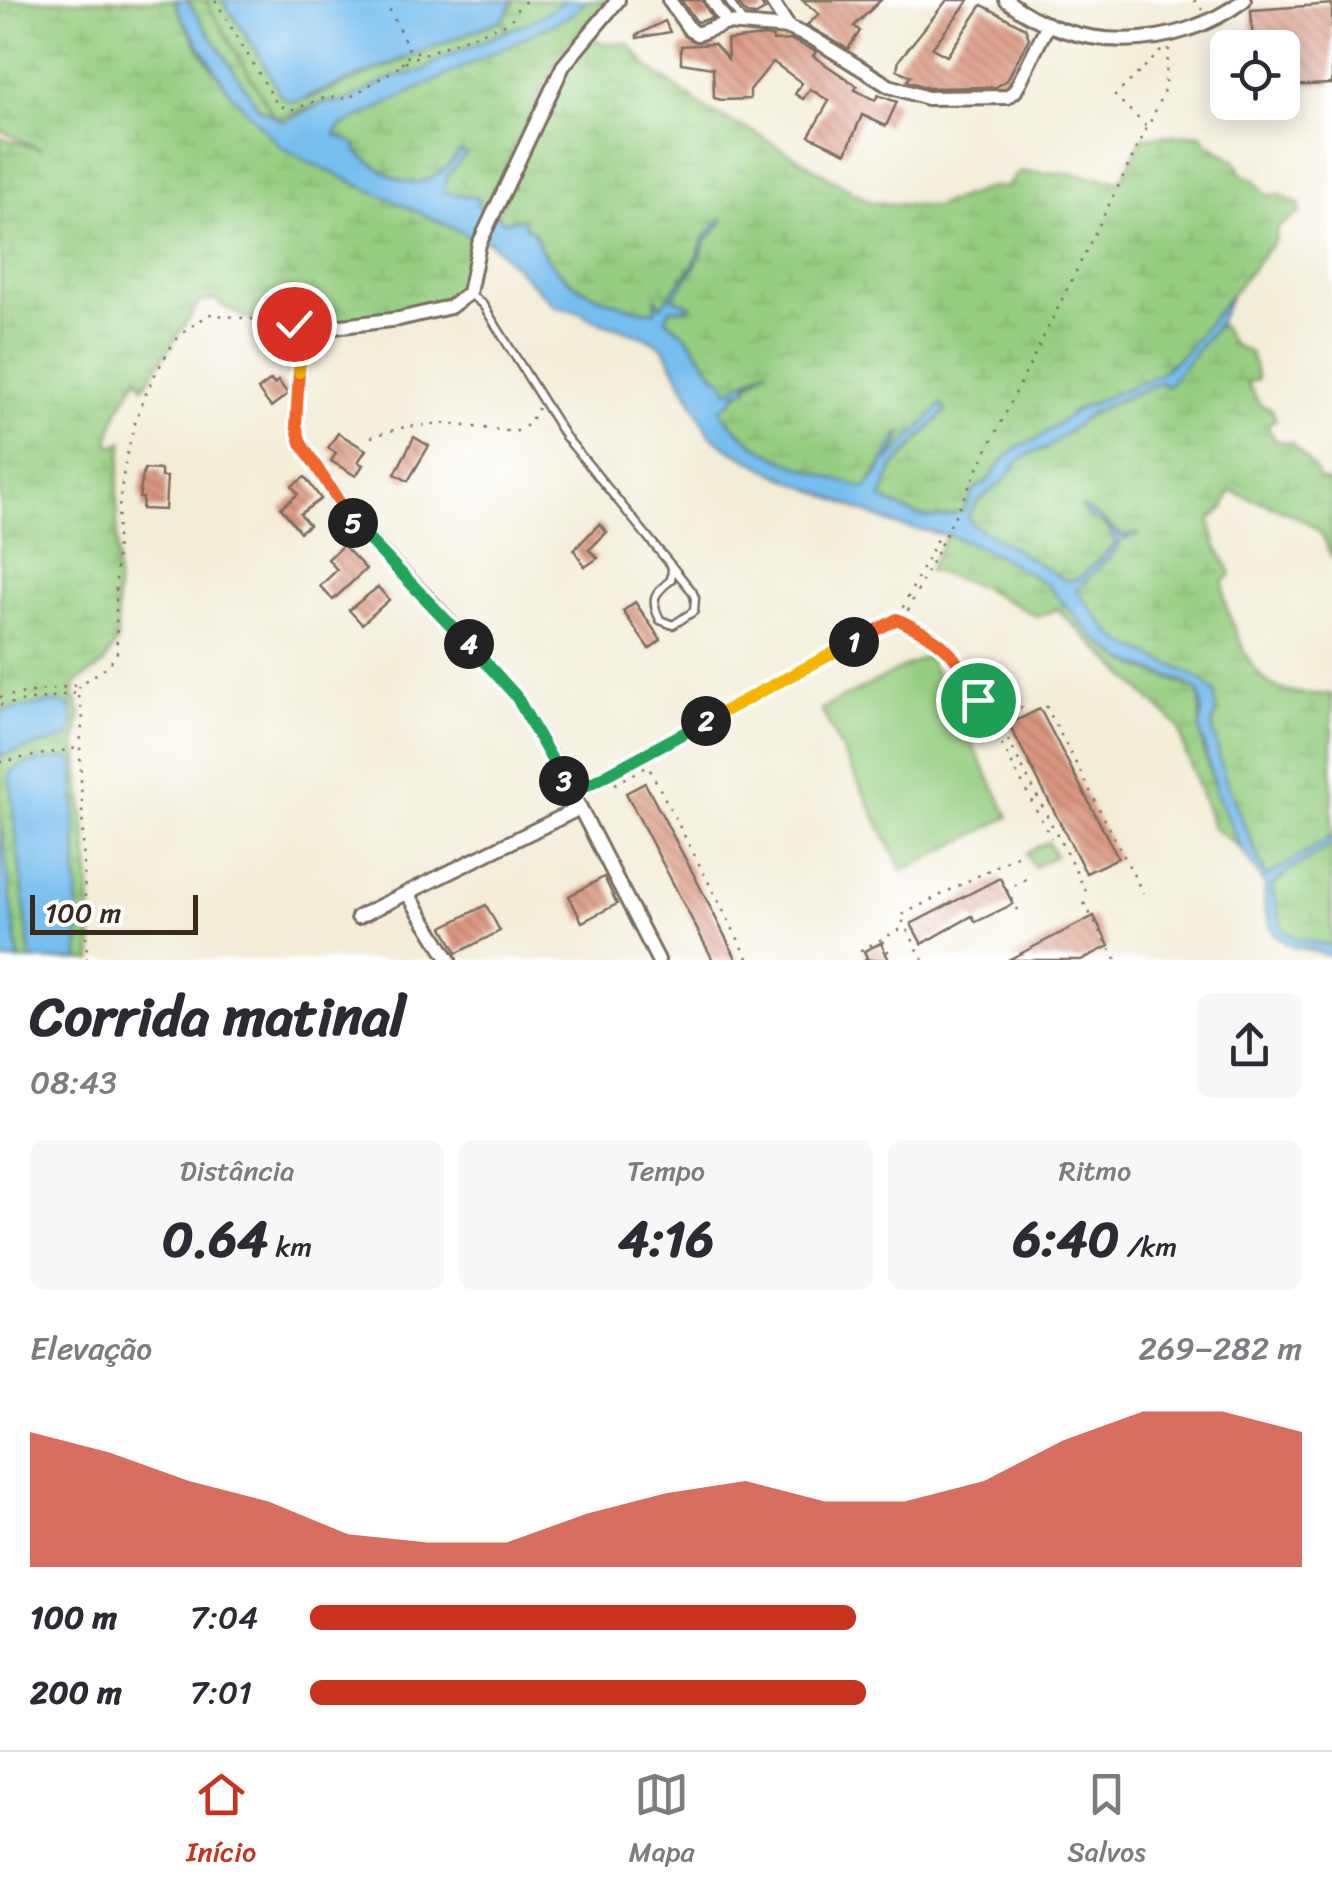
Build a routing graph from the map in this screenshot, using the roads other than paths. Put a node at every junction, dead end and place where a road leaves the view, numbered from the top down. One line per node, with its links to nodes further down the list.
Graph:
1 (618, 0): 12 (street)
2 (670, 0): 8 (street)
3 (712, 0): 8 (street)
4 (728, 0): 10 (lane)
5 (771, 0): 11 (street)
6 (1006, 0): 9 (street)
7 (1244, 0): 9 (street)
8 (727, 24): 10 (street)
9 (1048, 24): 11 (street)
10 (744, 25): 11 (street)
11 (789, 28)
12 (469, 293): 13 (lane); 14 (street)
13 (672, 568): 13 (lane)
14 (580, 808): 15 (street); 18 (street)
15 (408, 894): 16 (street); 17 (street)
16 (358, 917)
17 (449, 960)
18 (658, 960)

